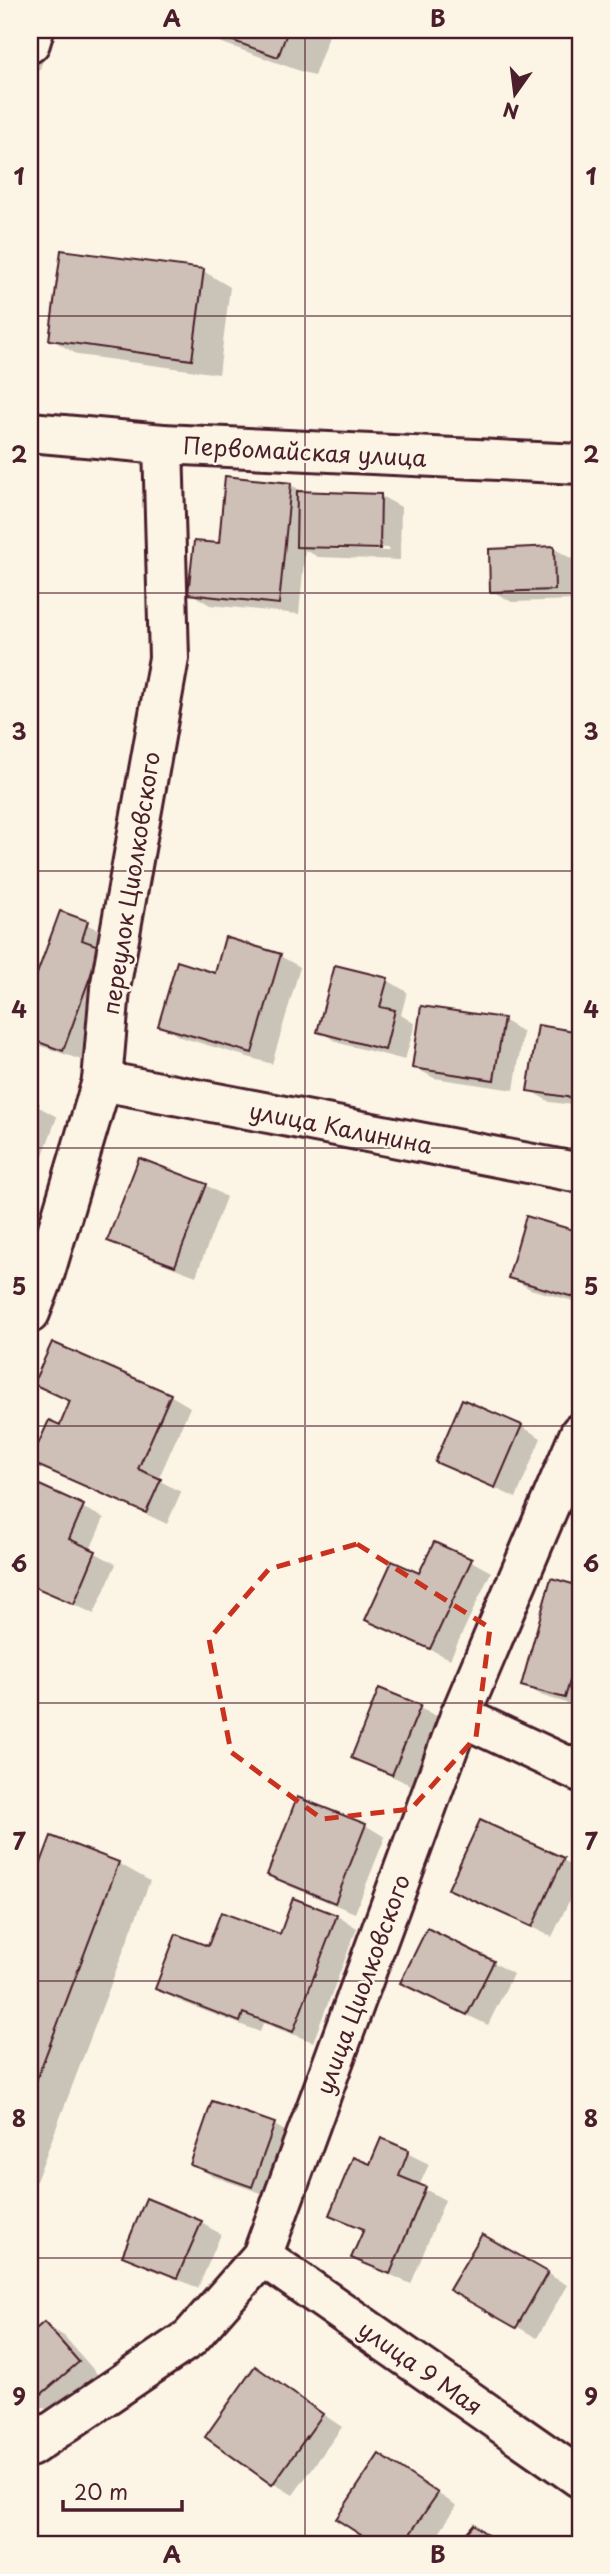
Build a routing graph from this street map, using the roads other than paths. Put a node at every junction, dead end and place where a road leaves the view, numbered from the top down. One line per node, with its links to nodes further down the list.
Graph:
1 (34, 30): 2 (street)
2 (30, 43)
3 (30, 432): 4 (street, Первомайская улица)
4 (163, 444): 5 (street, Первомайская улица); 6 (street, переулок Циолковского)
5 (580, 464)
6 (102, 1081): 7 (street, улица Калинина); 8 (street, переулок Циолковского)
7 (580, 1173)
8 (30, 1312)
9 (580, 1433): 10 (street, улица Циолковского)
10 (460, 1716): 11 (street); 12 (street, улица Циолковского)
11 (580, 1772)
12 (262, 2256): 13 (street, улица Циолковского); 14 (street, улица 9 Мая)
13 (30, 2447)
14 (580, 2478)

